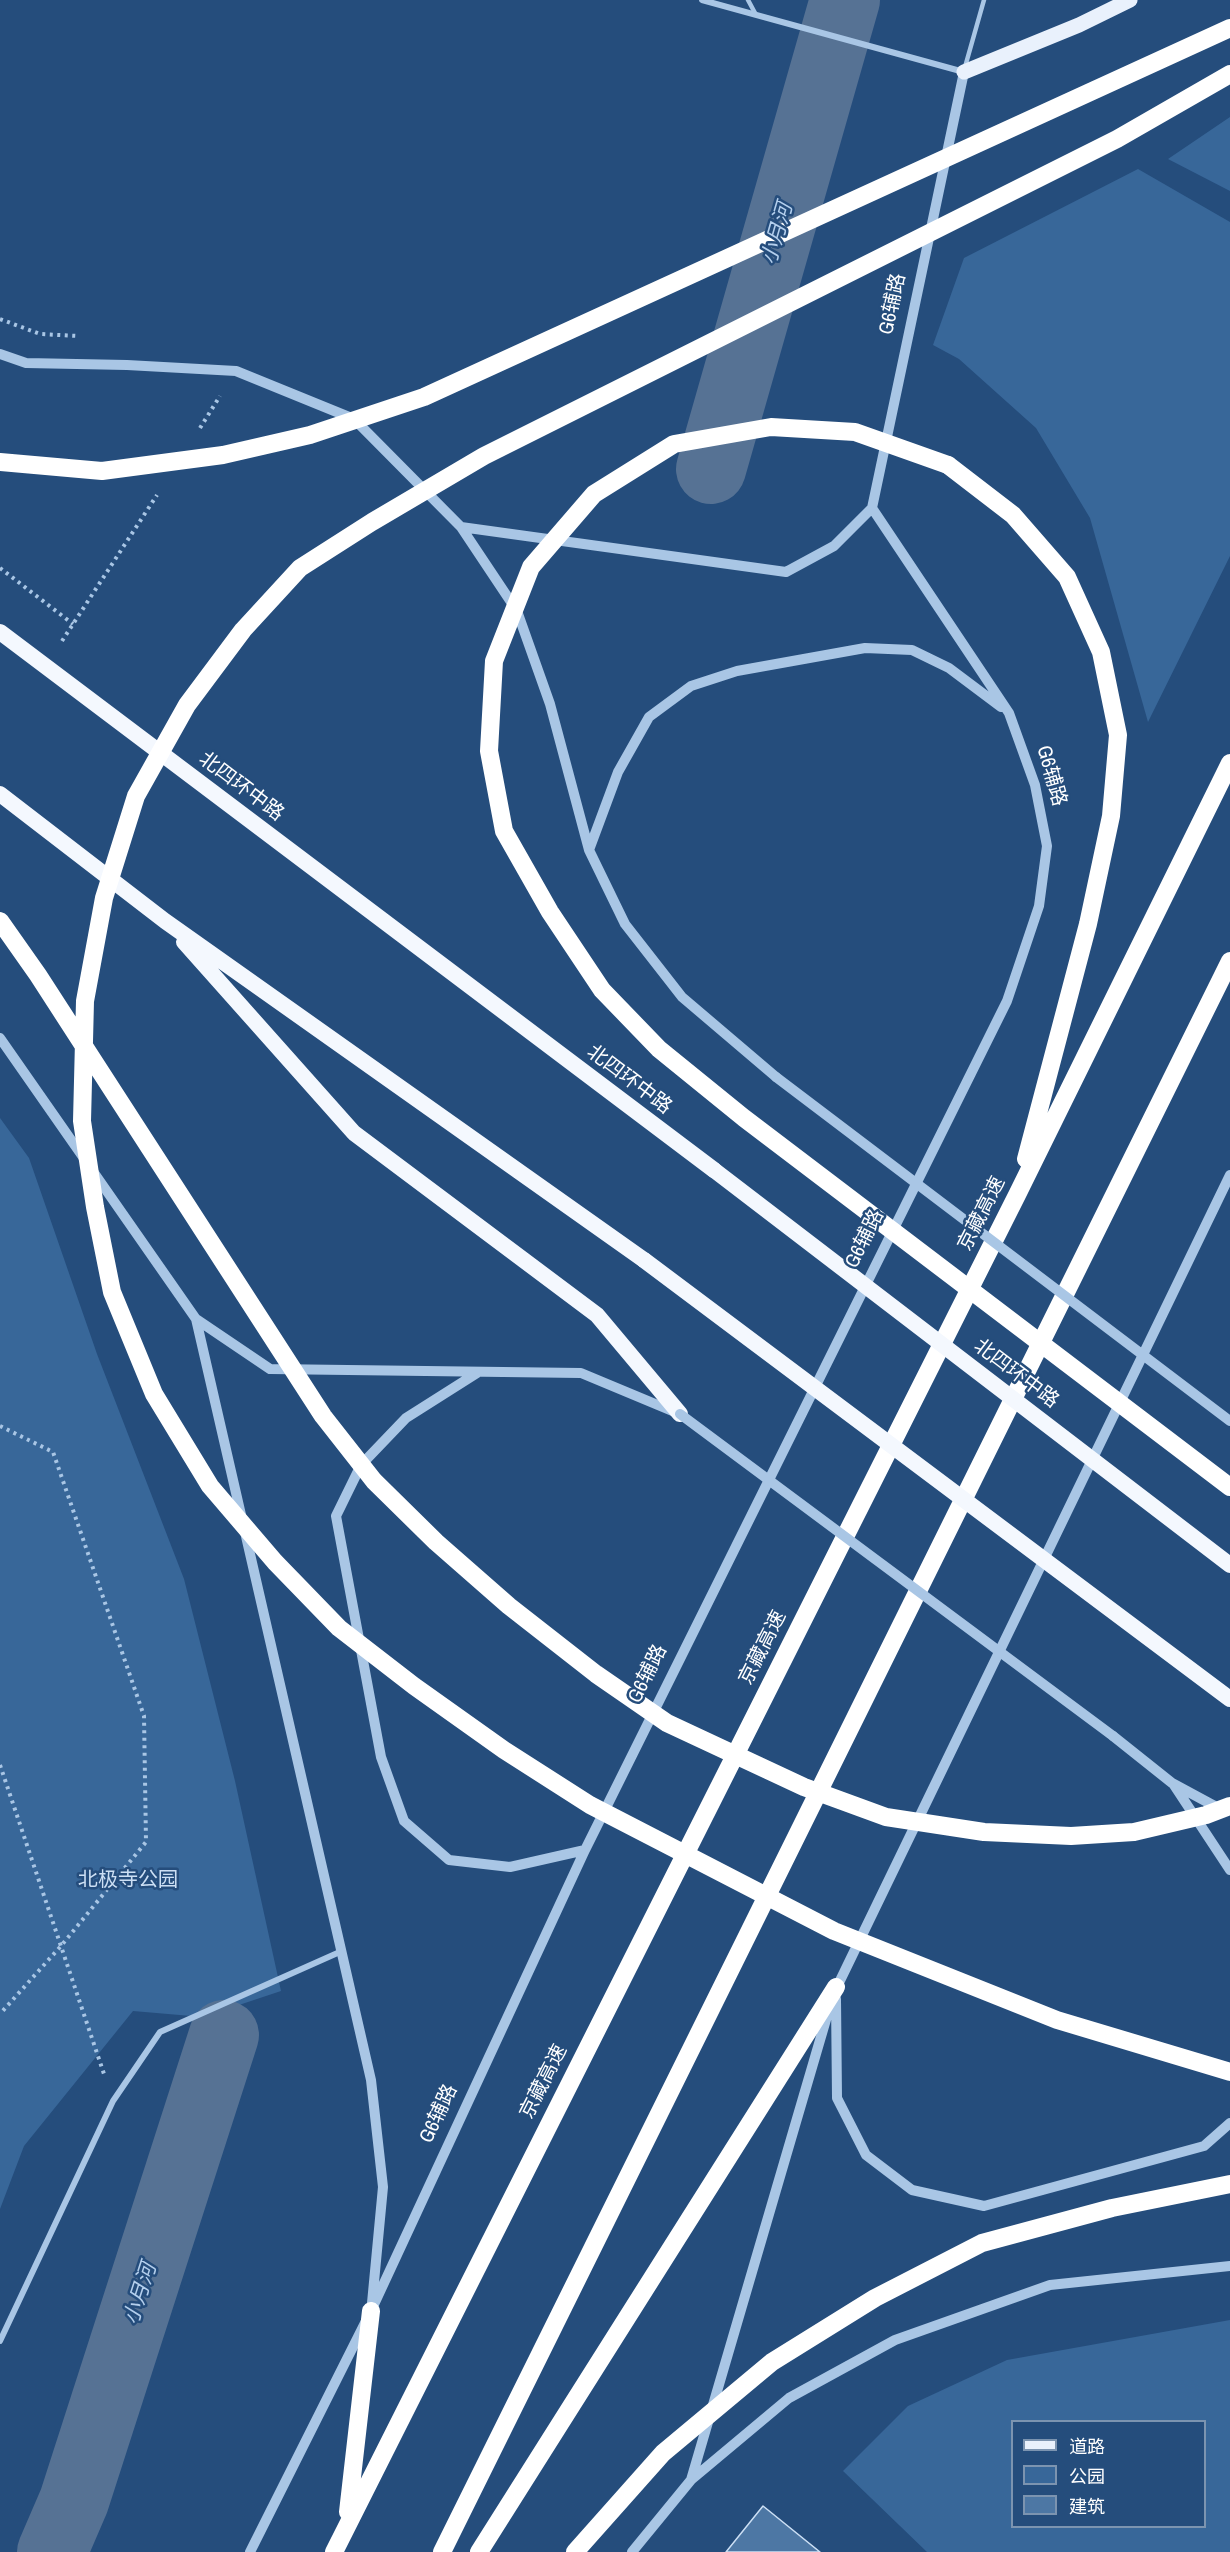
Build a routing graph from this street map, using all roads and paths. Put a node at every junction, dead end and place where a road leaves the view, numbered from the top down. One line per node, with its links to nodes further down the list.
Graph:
1 (702, 0): 5 (street)
2 (748, 0): 5 (lane)
3 (984, 0): 7 (lane)
4 (1130, 0): 7 (main road)
5 (755, 13): 7 (street)
6 (1230, 28): 12 (highway, bridge)
7 (964, 72): 14 (street, G6辅路)
8 (1230, 74): 48 (highway, bridge)
9 (0, 354): 10 (street)
10 (236, 371): 11 (path); 15 (street)
11 (199, 430)
12 (0, 462)
13 (161, 488): 17 (path)
14 (872, 508): 15 (street); 20 (street, G6辅路)
15 (461, 527): 23 (street)
16 (0, 568): 17 (path)
17 (73, 624): 19 (path)
18 (0, 632): 36 (highway, 北四环中路, bridge)
19 (62, 641)
20 (1009, 713): 23 (street); 42 (street, G6辅路)
21 (1230, 763): 29 (highway, 京藏高速)
22 (0, 794): 25 (highway)
23 (589, 850): 33 (street, bridge)
24 (0, 921): 40 (highway, bridge)
25 (165, 921): 32 (highway); 37 (highway, bridge)
26 (1230, 961): 59 (highway)
27 (0, 1038): 30 (street)
28 (1230, 1175): 46 (street)
29 (1017, 1195): 35 (highway, bridge); 56 (highway, 京藏高速)
30 (196, 1319): 31 (street); 45 (street)
31 (477, 1373): 32 (street); 42 (street)
32 (680, 1414): 39 (street, bridge)
33 (1230, 1421)
34 (0, 1426): 44 (path)
35 (1230, 1487)
36 (1230, 1565)
37 (1230, 1699)
38 (0, 1765): 44 (path)
39 (1172, 1783): 41 (street); 43 (street)
40 (1230, 1806)
41 (1230, 1814)
42 (585, 1850): 53 (street, G6辅路)
43 (1230, 1870)
44 (61, 1946): 47 (path); 49 (path)
45 (342, 1951): 49 (street); 53 (street)
46 (836, 1987): 50 (street); 55 (street); 60 (highway)
47 (0, 2014)
48 (1230, 2072)
49 (113, 2101): 54 (street)
50 (1230, 2123)
51 (1230, 2184): 61 (highway, bridge)
52 (1230, 2266): 55 (street)
53 (371, 2311): 56 (highway); 57 (street, G6辅路)
54 (0, 2342)
55 (691, 2480): 62 (street)
56 (346, 2525): 58 (highway, 京藏高速)
57 (250, 2552)
58 (334, 2552)
59 (442, 2552)
60 (478, 2552)
61 (575, 2552)
62 (632, 2552)

